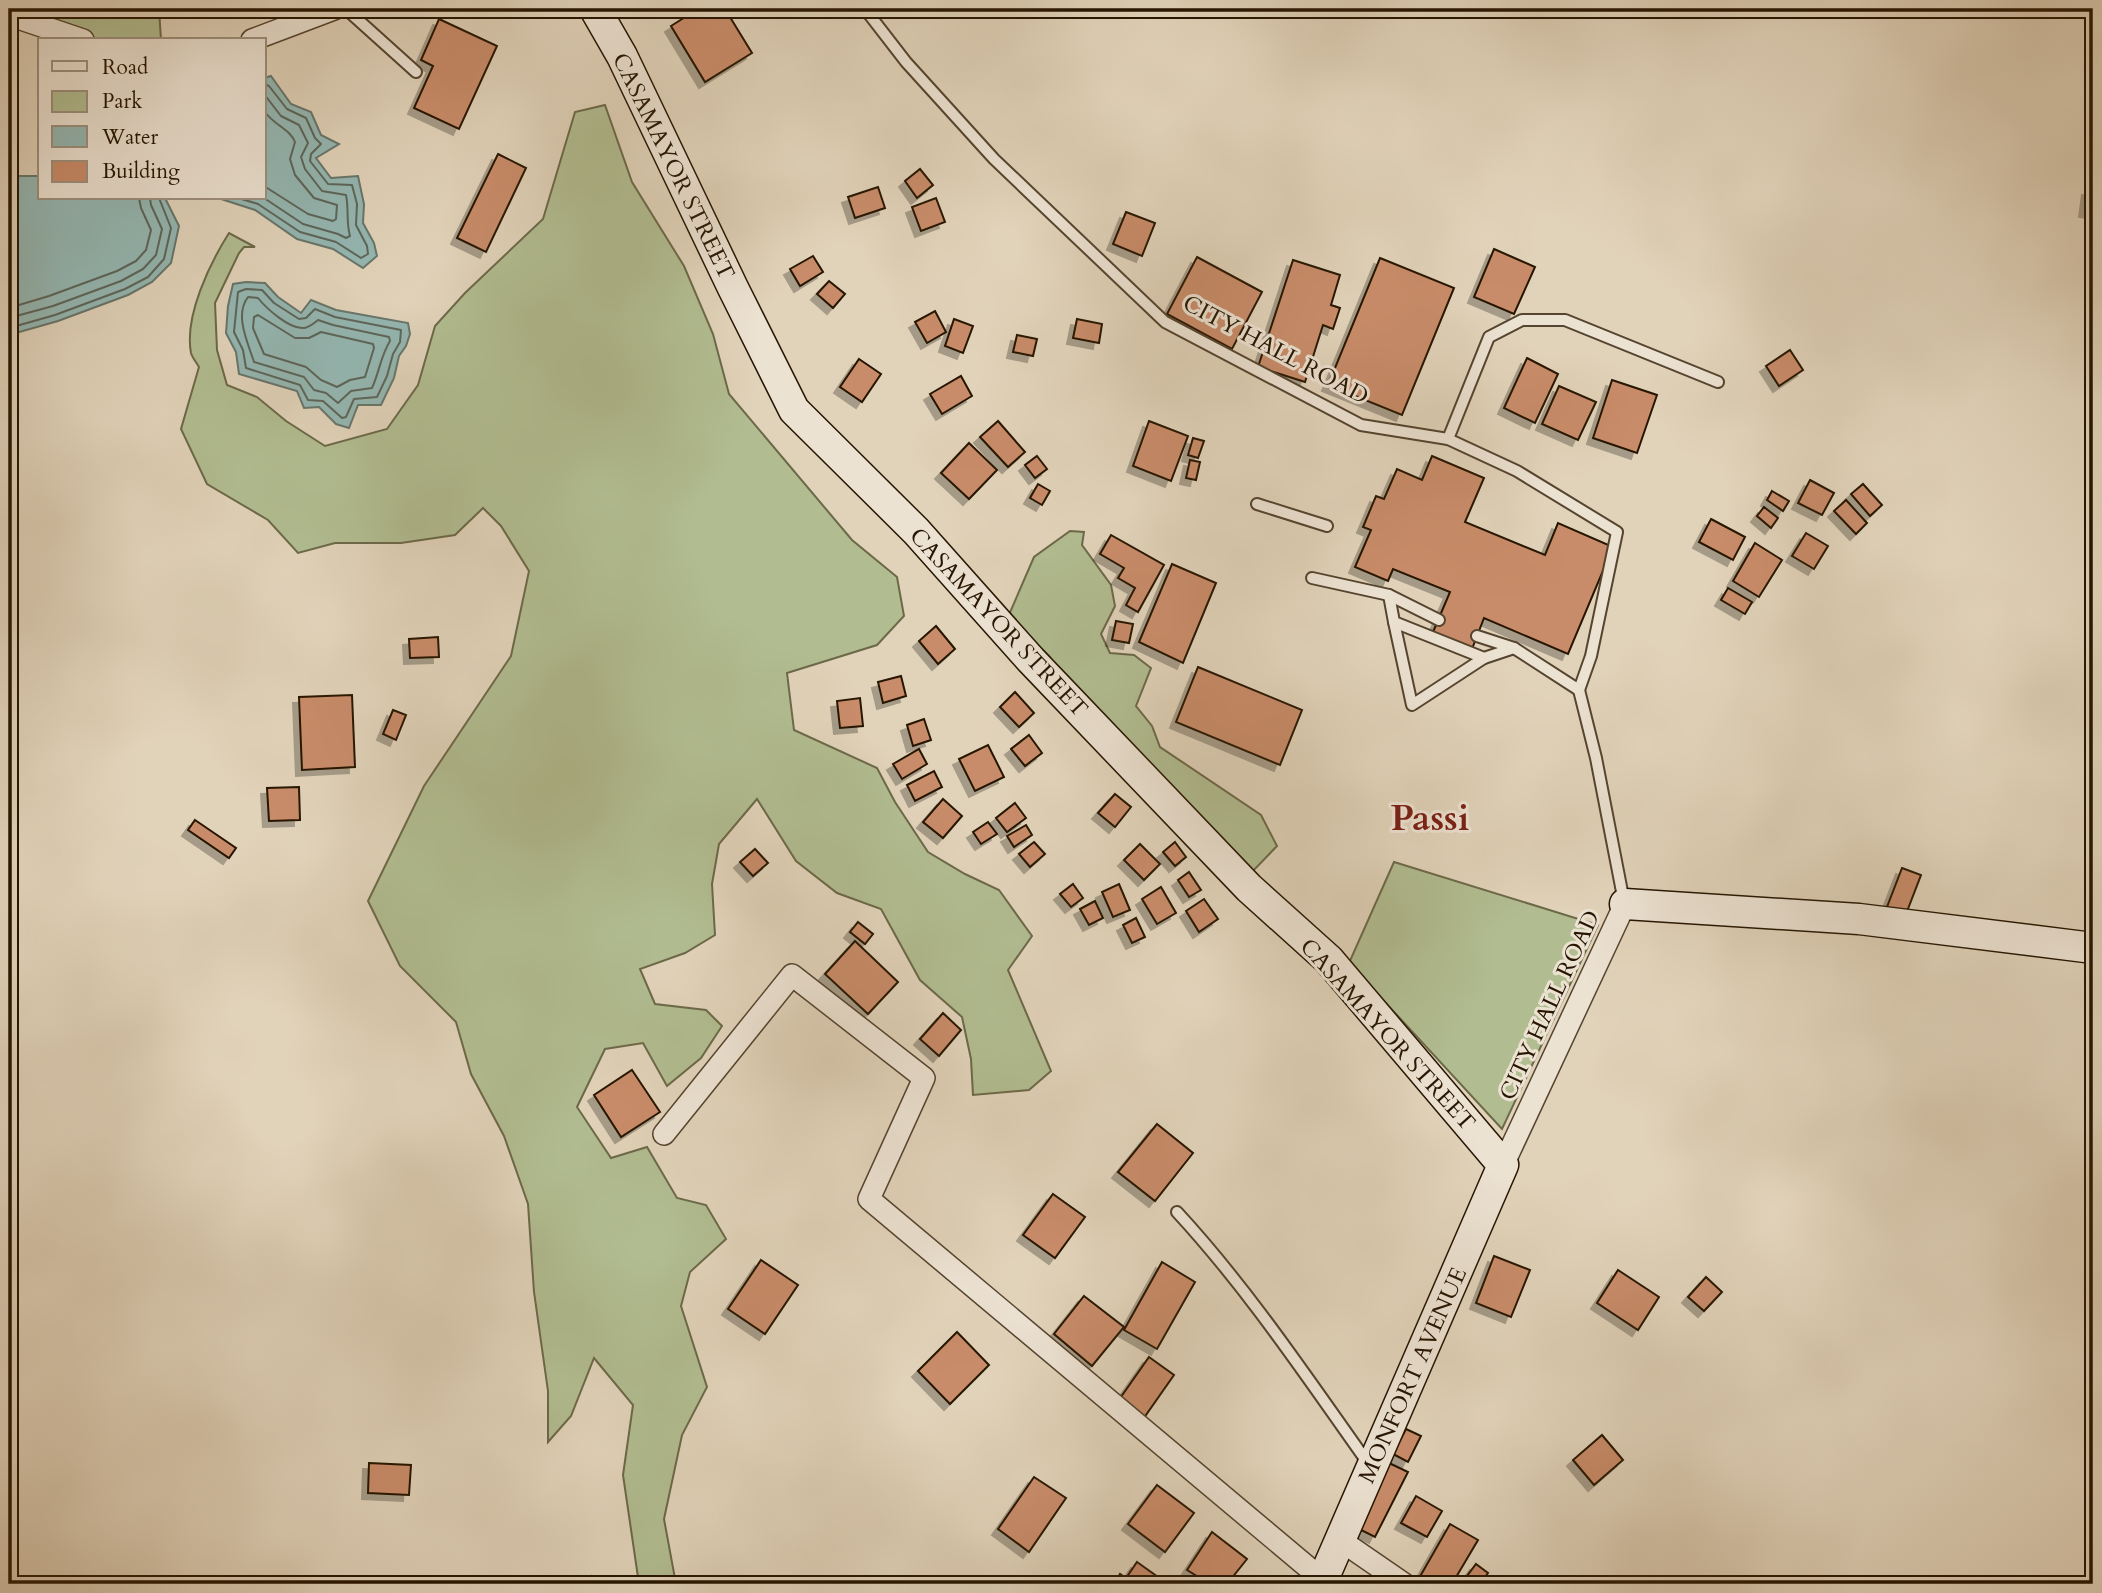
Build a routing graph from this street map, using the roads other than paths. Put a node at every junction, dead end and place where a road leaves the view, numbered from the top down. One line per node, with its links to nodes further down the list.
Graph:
1 (334, 9): 7 (street)
2 (346, 9): 8 (lane)
3 (595, 9): 24 (street, CASAMAYOR STREET)
4 (865, 9): 10 (lane, CITY HALL ROAD)
5 (9, 15): 6 (street)
6 (77, 38)
7 (257, 38)
8 (416, 72)
9 (1718, 382): 10 (lane)
10 (1448, 439): 20 (lane, CITY HALL ROAD)
11 (1257, 504): 12 (lane)
12 (1327, 526)
13 (1312, 578): 14 (lane)
14 (1389, 596): 15 (lane); 16 (lane)
15 (1438, 620)
16 (1394, 622): 19 (lane); 19 (lane)
17 (1477, 636): 18 (lane)
18 (1514, 648): 19 (lane); 20 (lane)
19 (1484, 658)
20 (1579, 690): 21 (lane)
21 (1625, 904): 22 (street); 24 (street, CITY HALL ROAD)
22 (2093, 948)
23 (664, 1134): 28 (street)
24 (1503, 1165): 26 (street, MONFORT AVENUE)
25 (1177, 1212): 26 (lane)
26 (1371, 1467): 27 (street, MONFORT AVENUE)
27 (1339, 1540): 28 (street, MONFORT AVENUE); 29 (street)
28 (1322, 1582)
29 (1404, 1584)

